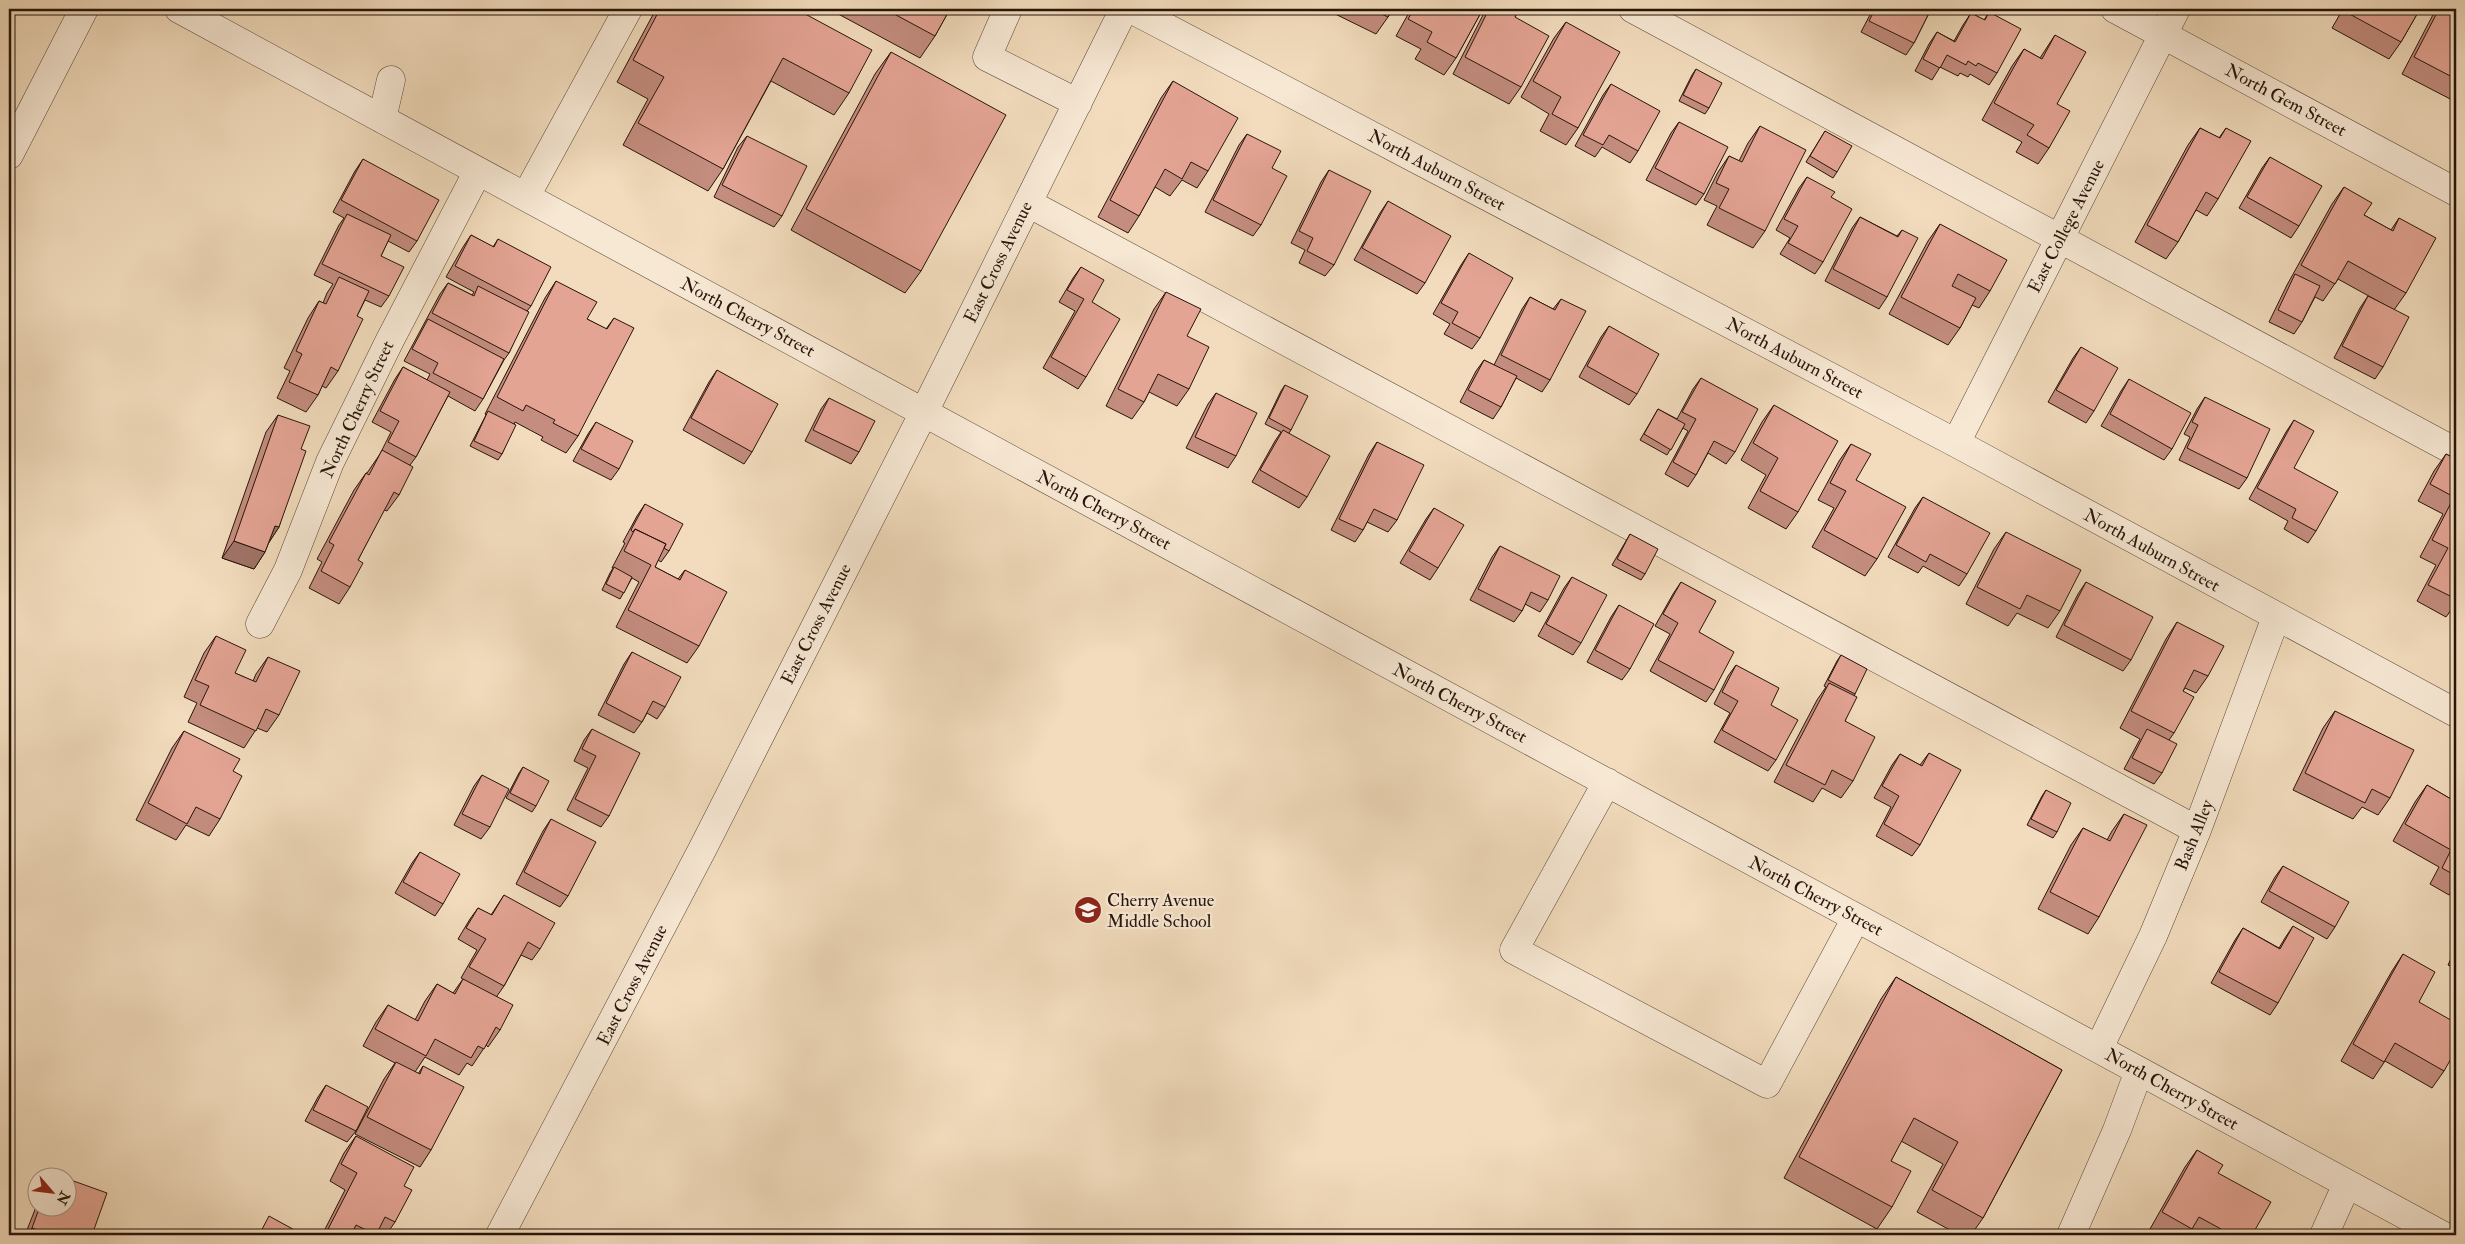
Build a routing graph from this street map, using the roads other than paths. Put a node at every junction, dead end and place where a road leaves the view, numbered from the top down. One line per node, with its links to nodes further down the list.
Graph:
1 (84, 9): 14 (street)
2 (179, 9): 13 (street, North Cherry Street)
3 (628, 9): 17 (street)
4 (1008, 9): 12 (street)
5 (1124, 9): 12 (street, East Cross Avenue)
6 (1131, 9): 21 (street, North Auburn Street)
7 (1633, 9): 19 (street)
8 (2115, 9): 10 (street, North Gem Street)
9 (2176, 9): 10 (street, East College Avenue)
10 (2162, 34): 16 (street, North Gem Street); 19 (street, East College Avenue)
11 (391, 80): 13 (street)
12 (1078, 103): 18 (street, East Cross Avenue)
13 (382, 118): 15 (street, North Cherry Street)
14 (9, 155)
15 (478, 171): 17 (street, North Cherry Street); 24 (street, North Cherry Street)
16 (2456, 192)
17 (526, 196): 20 (street, North Cherry Street)
18 (1028, 203): 20 (street, East Cross Avenue); 27 (street)
19 (2059, 239): 21 (street, East College Avenue); 22 (street)
20 (924, 412): 26 (street, North Cherry Street); 32 (street, East Cross Avenue)
21 (1956, 443): 23 (street, North Auburn Street)
22 (2456, 452)
23 (2276, 617): 25 (street, North Auburn Street); 27 (street, Bash Alley)
24 (260, 624)
25 (2456, 713)
26 (1606, 782): 28 (street, North Cherry Street); 28 (street)
27 (2197, 830): 29 (street, Bash Alley)
28 (1856, 918): 29 (street, North Cherry Street)
29 (2099, 1048): 30 (street, North Cherry Street)
30 (2139, 1071): 31 (street, North Cherry Street); 33 (street)
31 (2347, 1184): 34 (street); 35 (street, North Cherry Street)
32 (500, 1235)
33 (2071, 1235)
34 (2324, 1235)
35 (2442, 1235)

